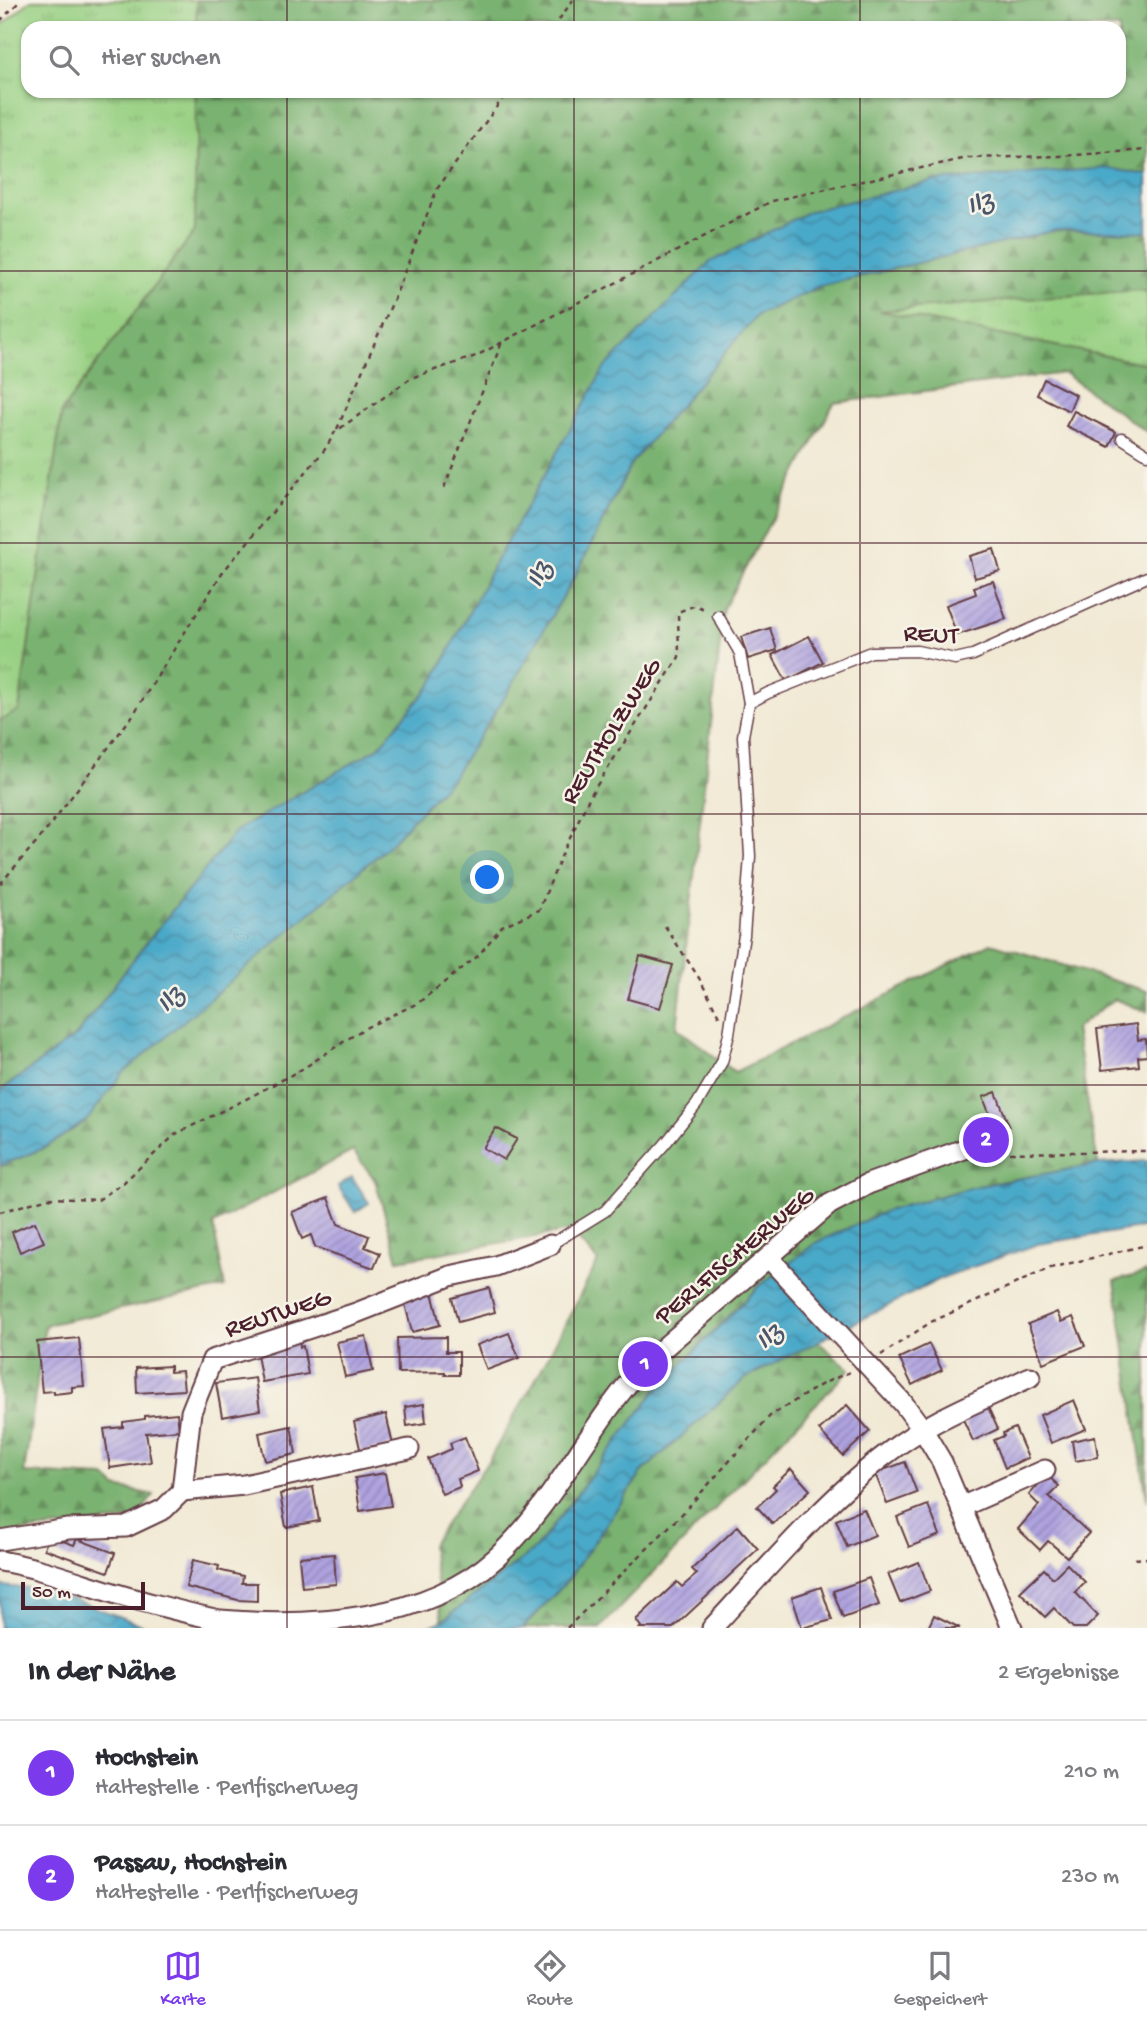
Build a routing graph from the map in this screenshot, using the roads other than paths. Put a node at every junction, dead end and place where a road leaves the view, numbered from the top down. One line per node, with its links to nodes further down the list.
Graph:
1 (1122, 438): 2 (lane)
2 (1147, 454)
3 (1147, 577): 5 (lane, REUT)
4 (718, 616): 5 (lane)
5 (749, 703): 7 (lane)
6 (986, 1141): 8 (street, PERLFISCHERWEG)
7 (550, 1245): 13 (street, REUTWEG)
8 (774, 1263): 10 (street); 16 (street, PERLFISCHERWEG)
9 (1030, 1377): 10 (street)
10 (923, 1430): 14 (street); 17 (street)
11 (409, 1449): 13 (street)
12 (1045, 1470): 14 (street)
13 (182, 1491): 15 (street)
14 (961, 1507): 18 (street)
15 (0, 1540)
16 (0, 1561)
17 (712, 1628)
18 (1012, 1628)

